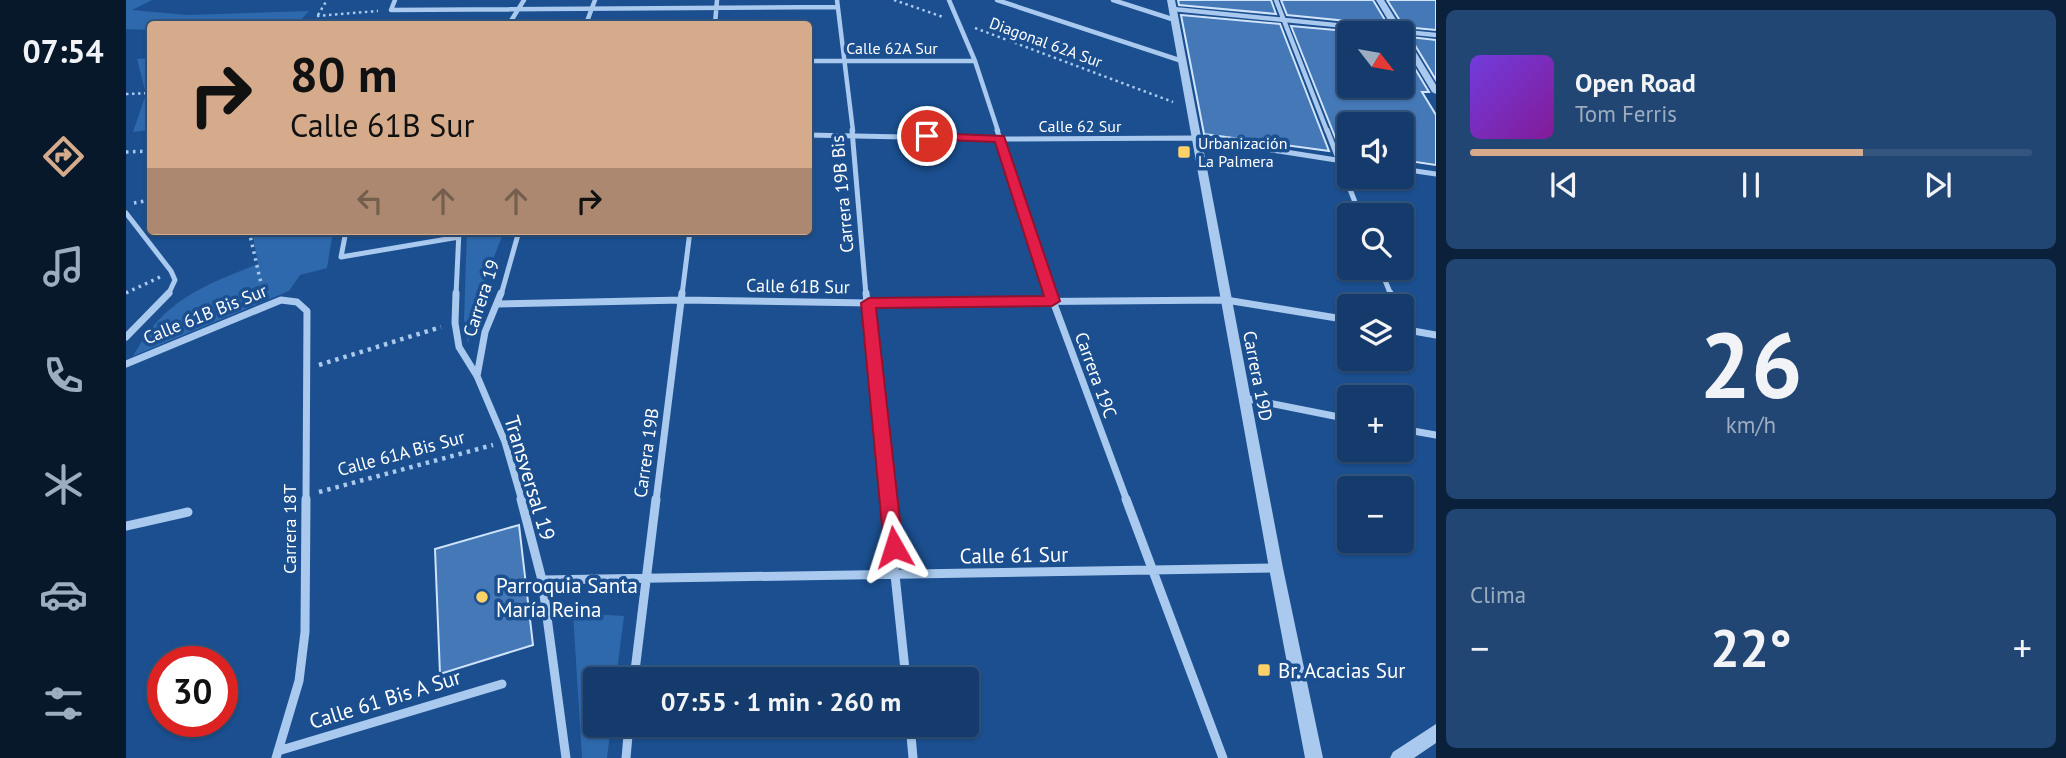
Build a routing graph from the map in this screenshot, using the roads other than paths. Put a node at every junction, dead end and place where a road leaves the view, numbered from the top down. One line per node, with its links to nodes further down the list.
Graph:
1 (395, 0): 13 (street)
2 (524, 0): 13 (street)
3 (595, 0): 14 (street)
4 (718, 0): 12 (street)
5 (949, 0): 27 (street, Carrera 19C)
6 (997, 0): 28 (street)
7 (1113, 0): 15 (street)
8 (1276, 0): 16 (street)
9 (1380, 0): 20 (street)
10 (837, 3): 12 (street); 25 (street, Carrera 19B Bis)
11 (1172, 4): 15 (street, Carrera 19D); 16 (street)
12 (717, 8): 14 (street); 19 (street)
13 (519, 9): 14 (street); 17 (street)
14 (591, 10): 18 (street)
15 (1175, 20): 28 (street, Carrera 19D)
16 (1284, 20): 21 (street); 34 (street)
17 (511, 21)
18 (587, 21)
19 (715, 21)
20 (1392, 21)
21 (1337, 26)
22 (1414, 34): 23 (street)
23 (1436, 35)
24 (1414, 57): 29 (street)
25 (842, 60): 26 (street, Calle 62A Sur); 27 (street, Calle 62A Sur); 30 (street, Carrera 19B Bis)
26 (812, 61)
27 (975, 61): 33 (street, Carrera 19C)
28 (1182, 61): 32 (street, Carrera 19D)
29 (1436, 92)
30 (853, 134): 31 (street, Calle 62 Sur); 33 (street, Calle 62 Sur); 48 (street, Carrera 19B Bis)
31 (812, 135)
32 (1196, 138): 33 (street, Calle 62 Sur); 35 (street, Calle 62 Sur); 45 (street, Carrera 19D)
33 (1000, 139): 46 (street, Carrera 19C)
34 (1337, 156)
35 (1337, 161)
36 (1414, 171): 37 (street)
37 (1436, 174)
38 (126, 213): 53 (street)
39 (344, 235): 40 (street)
40 (454, 235)
41 (459, 235): 55 (street, Transversal 19)
42 (518, 235): 49 (street, Carrera 19)
43 (690, 235): 44 (street, Carrera 19B)
44 (682, 300): 48 (street, Calle 61B Sur); 49 (street, Calle 61B Sur); 65 (street, Carrera 19B)
45 (1226, 300): 46 (street, Calle 61B Sur); 50 (street, Calle 61B Sur); 56 (street, Carrera 19D)
46 (1052, 301): 48 (street, Calle 61B Sur); 63 (street, Carrera 19C)
47 (297, 302): 54 (street, Calle 61B Bis Sur); 73 (street, Carrera 18T)
48 (869, 303): 64 (street, Carrera 19B Bis)
49 (498, 304): 55 (street, Carrera 19)
50 (1337, 318)
51 (1414, 330): 52 (street)
52 (1436, 335)
53 (126, 337)
54 (126, 364)
55 (477, 376): 66 (street, Transversal 19)
56 (1244, 398): 57 (street); 62 (street, Carrera 19D)
57 (1337, 417)
58 (1414, 431): 59 (street)
59 (1436, 435)
60 (188, 512): 61 (street)
61 (126, 526)
62 (1276, 568): 63 (street, Calle 61 Sur); 78 (street, Carrera 19D)
63 (1152, 570): 64 (street, Calle 61 Sur); 77 (street, Carrera 19C)
64 (896, 575): 65 (street, Calle 61 Sur); 68 (street, Carrera 19B Bis)
65 (645, 578): 66 (street, Calle 61 Sur); 67 (street, Carrera 19B)
66 (542, 580): 74 (street, Transversal 19)
67 (635, 667)
68 (905, 667)
69 (502, 684): 73 (street, Calle 61 Bis A Sur)
70 (1436, 733): 79 (street)
71 (628, 737): 75 (street)
72 (911, 737): 76 (street)
73 (277, 754)
74 (566, 758)
75 (626, 758)
76 (913, 758)
77 (1223, 758)
78 (1314, 758)
79 (1399, 758)

